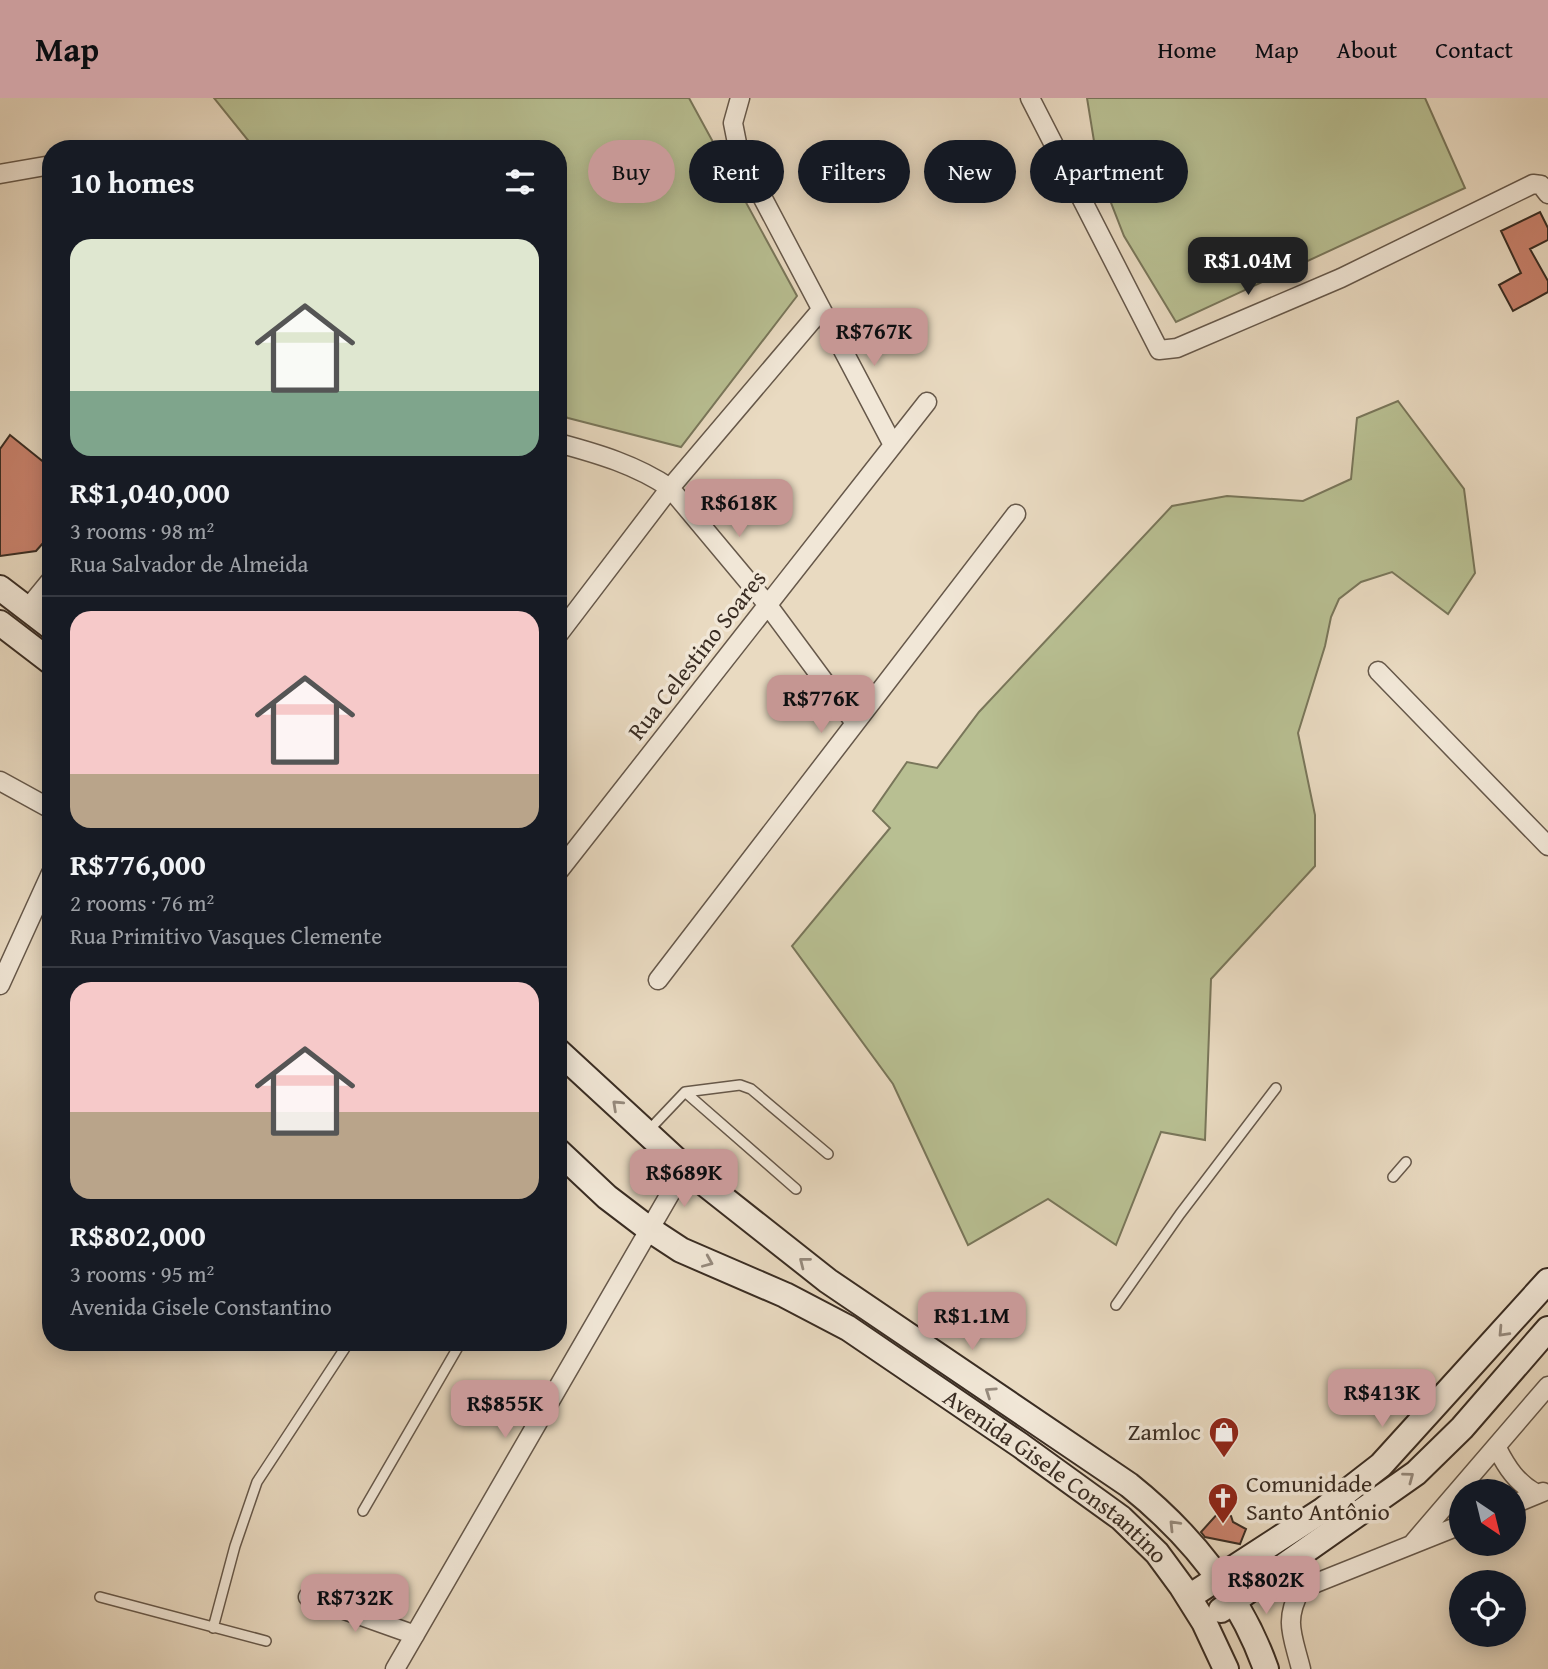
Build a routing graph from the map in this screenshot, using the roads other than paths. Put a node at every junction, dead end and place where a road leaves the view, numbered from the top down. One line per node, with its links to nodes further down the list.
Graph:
1 (740, 98): 6 (street)
2 (1030, 98): 5 (street)
3 (42, 167): 4 (street)
4 (0, 174)
5 (1548, 194)
6 (821, 310): 8 (street); 10 (street)
7 (927, 402): 8 (street, Rua Celestino Soares)
8 (893, 445): 14 (street, Rua Celestino Soares)
9 (567, 446): 10 (street)
10 (670, 488): 14 (street); 18 (street)
11 (1016, 514): 21 (street)
12 (0, 588): 15 (main road)
13 (42, 591): 15 (street)
14 (767, 604): 21 (street); 25 (street, Rua Celestino Soares)
15 (28, 608): 16 (main road)
16 (42, 620)
17 (0, 623): 19 (main road)
18 (567, 623)
19 (42, 655)
20 (1378, 671): 24 (street)
21 (855, 723): 27 (street)
22 (0, 781): 23 (street)
23 (42, 805)
24 (1548, 846)
25 (567, 860)
26 (42, 893): 28 (street)
27 (658, 980)
28 (0, 985)
29 (567, 1059): 32 (main road, Avenida Gisele Constantino, one-way to 29)
30 (1276, 1087): 41 (lane)
31 (685, 1092): 32 (lane); 33 (lane); 38 (lane)
32 (647, 1133): 36 (main road, Avenida Gisele Constantino)
33 (828, 1154)
34 (567, 1159): 39 (main road, Avenida Gisele Constantino)
35 (1406, 1162): 37 (lane)
36 (685, 1168): 39 (street); 53 (main road, Avenida Gisele Constantino, one-way to 36)
37 (1393, 1177)
38 (796, 1189)
39 (649, 1229): 56 (main road, Avenida Gisele Constantino, one-way to 56); 60 (street)
40 (1548, 1280): 53 (main road, one-way to 53)
41 (1116, 1305)
42 (1548, 1329): 52 (main road, one-way to 42)
43 (343, 1351): 59 (lane)
44 (456, 1351): 49 (lane)
45 (1548, 1386): 46 (street)
46 (1497, 1448): 47 (street); 51 (street)
47 (1543, 1492): 48 (street)
48 (1526, 1499)
49 (363, 1511)
50 (1449, 1530): 51 (street)
51 (1411, 1545): 65 (street)
52 (1274, 1574): 57 (main road); 62 (main road)
53 (1218, 1577): 56 (main road); 57 (main road, Avenida Gisele Constantino)
54 (100, 1597): 59 (lane)
55 (308, 1597): 60 (street)
56 (1189, 1597): 58 (main road, Avenida Gisele Constantino)
57 (1233, 1602): 58 (main road); 62 (main road, Avenida Gisele Constantino)
58 (1204, 1622): 64 (main road, Avenida Gisele Constantino)
59 (213, 1628): 61 (lane)
60 (415, 1635): 63 (street)
61 (266, 1641)
62 (1263, 1660)
63 (395, 1669)
64 (1226, 1669)
65 (1301, 1669)

